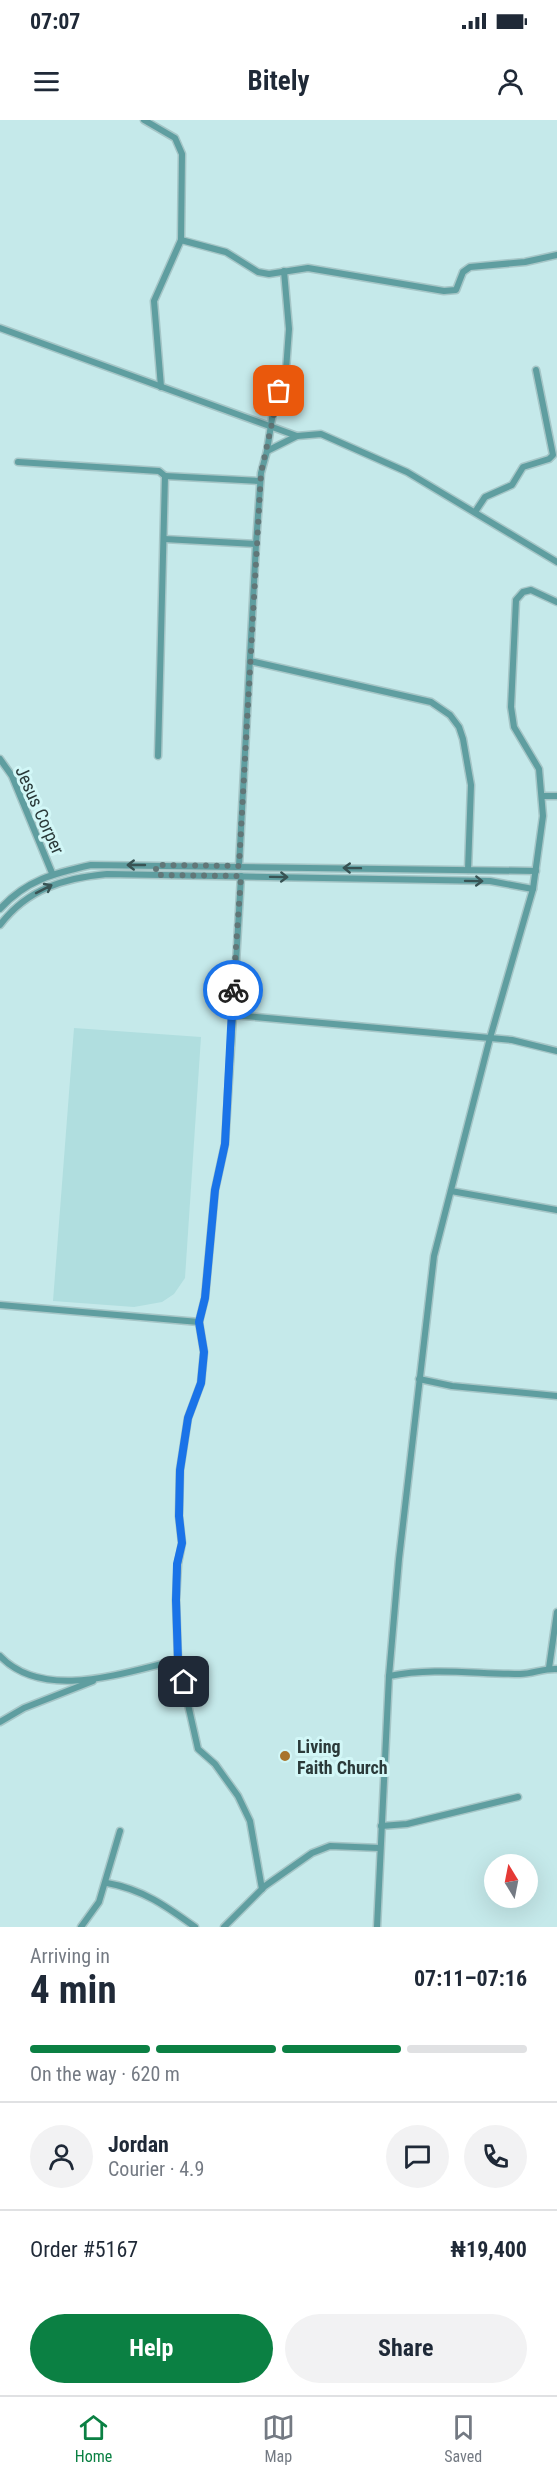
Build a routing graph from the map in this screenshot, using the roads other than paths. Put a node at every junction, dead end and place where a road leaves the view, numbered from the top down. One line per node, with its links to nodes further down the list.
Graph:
1 (144, 120): 2 (street)
2 (181, 240): 4 (street); 7 (street)
3 (557, 255): 4 (street)
4 (285, 271): 8 (street)
5 (0, 328): 7 (street)
6 (536, 370): 14 (street)
7 (161, 387): 8 (street)
8 (271, 427): 9 (street); 10 (street)
9 (297, 436): 10 (street); 14 (street)
10 (267, 451): 13 (street)
11 (18, 462): 12 (street)
12 (165, 476): 13 (street); 15 (street)
13 (260, 481): 16 (street)
14 (475, 512): 17 (street)
15 (164, 538): 16 (street); 20 (street)
16 (256, 544): 19 (street)
17 (557, 562)
18 (557, 602): 22 (street)
19 (250, 661): 25 (street); 27 (street)
20 (158, 756)
21 (0, 759): 29 (street, Jesus Corper)
22 (543, 796): 23 (street); 28 (street)
23 (557, 796)
24 (156, 865): 25 (street); 29 (street, one-way to 29); 30 (street)
25 (239, 866): 26 (street, one-way to 25)
26 (386, 868): 27 (street); 32 (street)
27 (468, 870): 28 (street)
28 (536, 871): 33 (street)
29 (52, 873): 34 (street)
30 (156, 875): 31 (street); 35 (street, one-way to 30)
31 (241, 876): 32 (street, one-way to 32); 36 (street)
32 (386, 879): 33 (street, one-way to 33)
33 (533, 889): 37 (street)
34 (0, 909)
35 (0, 925)
36 (233, 1015): 37 (street); 42 (street)
37 (490, 1038): 38 (street); 39 (street)
38 (557, 1051)
39 (451, 1191): 40 (street); 43 (street)
40 (557, 1210)
41 (0, 1305): 42 (street)
42 (199, 1322): 47 (street)
43 (419, 1379): 44 (street); 50 (street)
44 (557, 1396)
45 (557, 1612): 48 (street)
46 (0, 1656): 51 (street)
47 (178, 1660): 51 (street); 58 (street)
48 (549, 1668): 49 (street); 50 (street)
49 (557, 1669)
50 (389, 1676): 54 (street)
51 (94, 1681): 52 (street)
52 (0, 1722)
53 (518, 1797): 54 (street)
54 (381, 1826): 56 (street)
55 (120, 1831): 57 (street)
56 (380, 1848): 58 (street); 62 (street)
57 (107, 1883): 59 (street); 60 (street)
58 (262, 1889): 61 (street)
59 (81, 1927)
60 (195, 1927)
61 (224, 1927)
62 (377, 1927)

